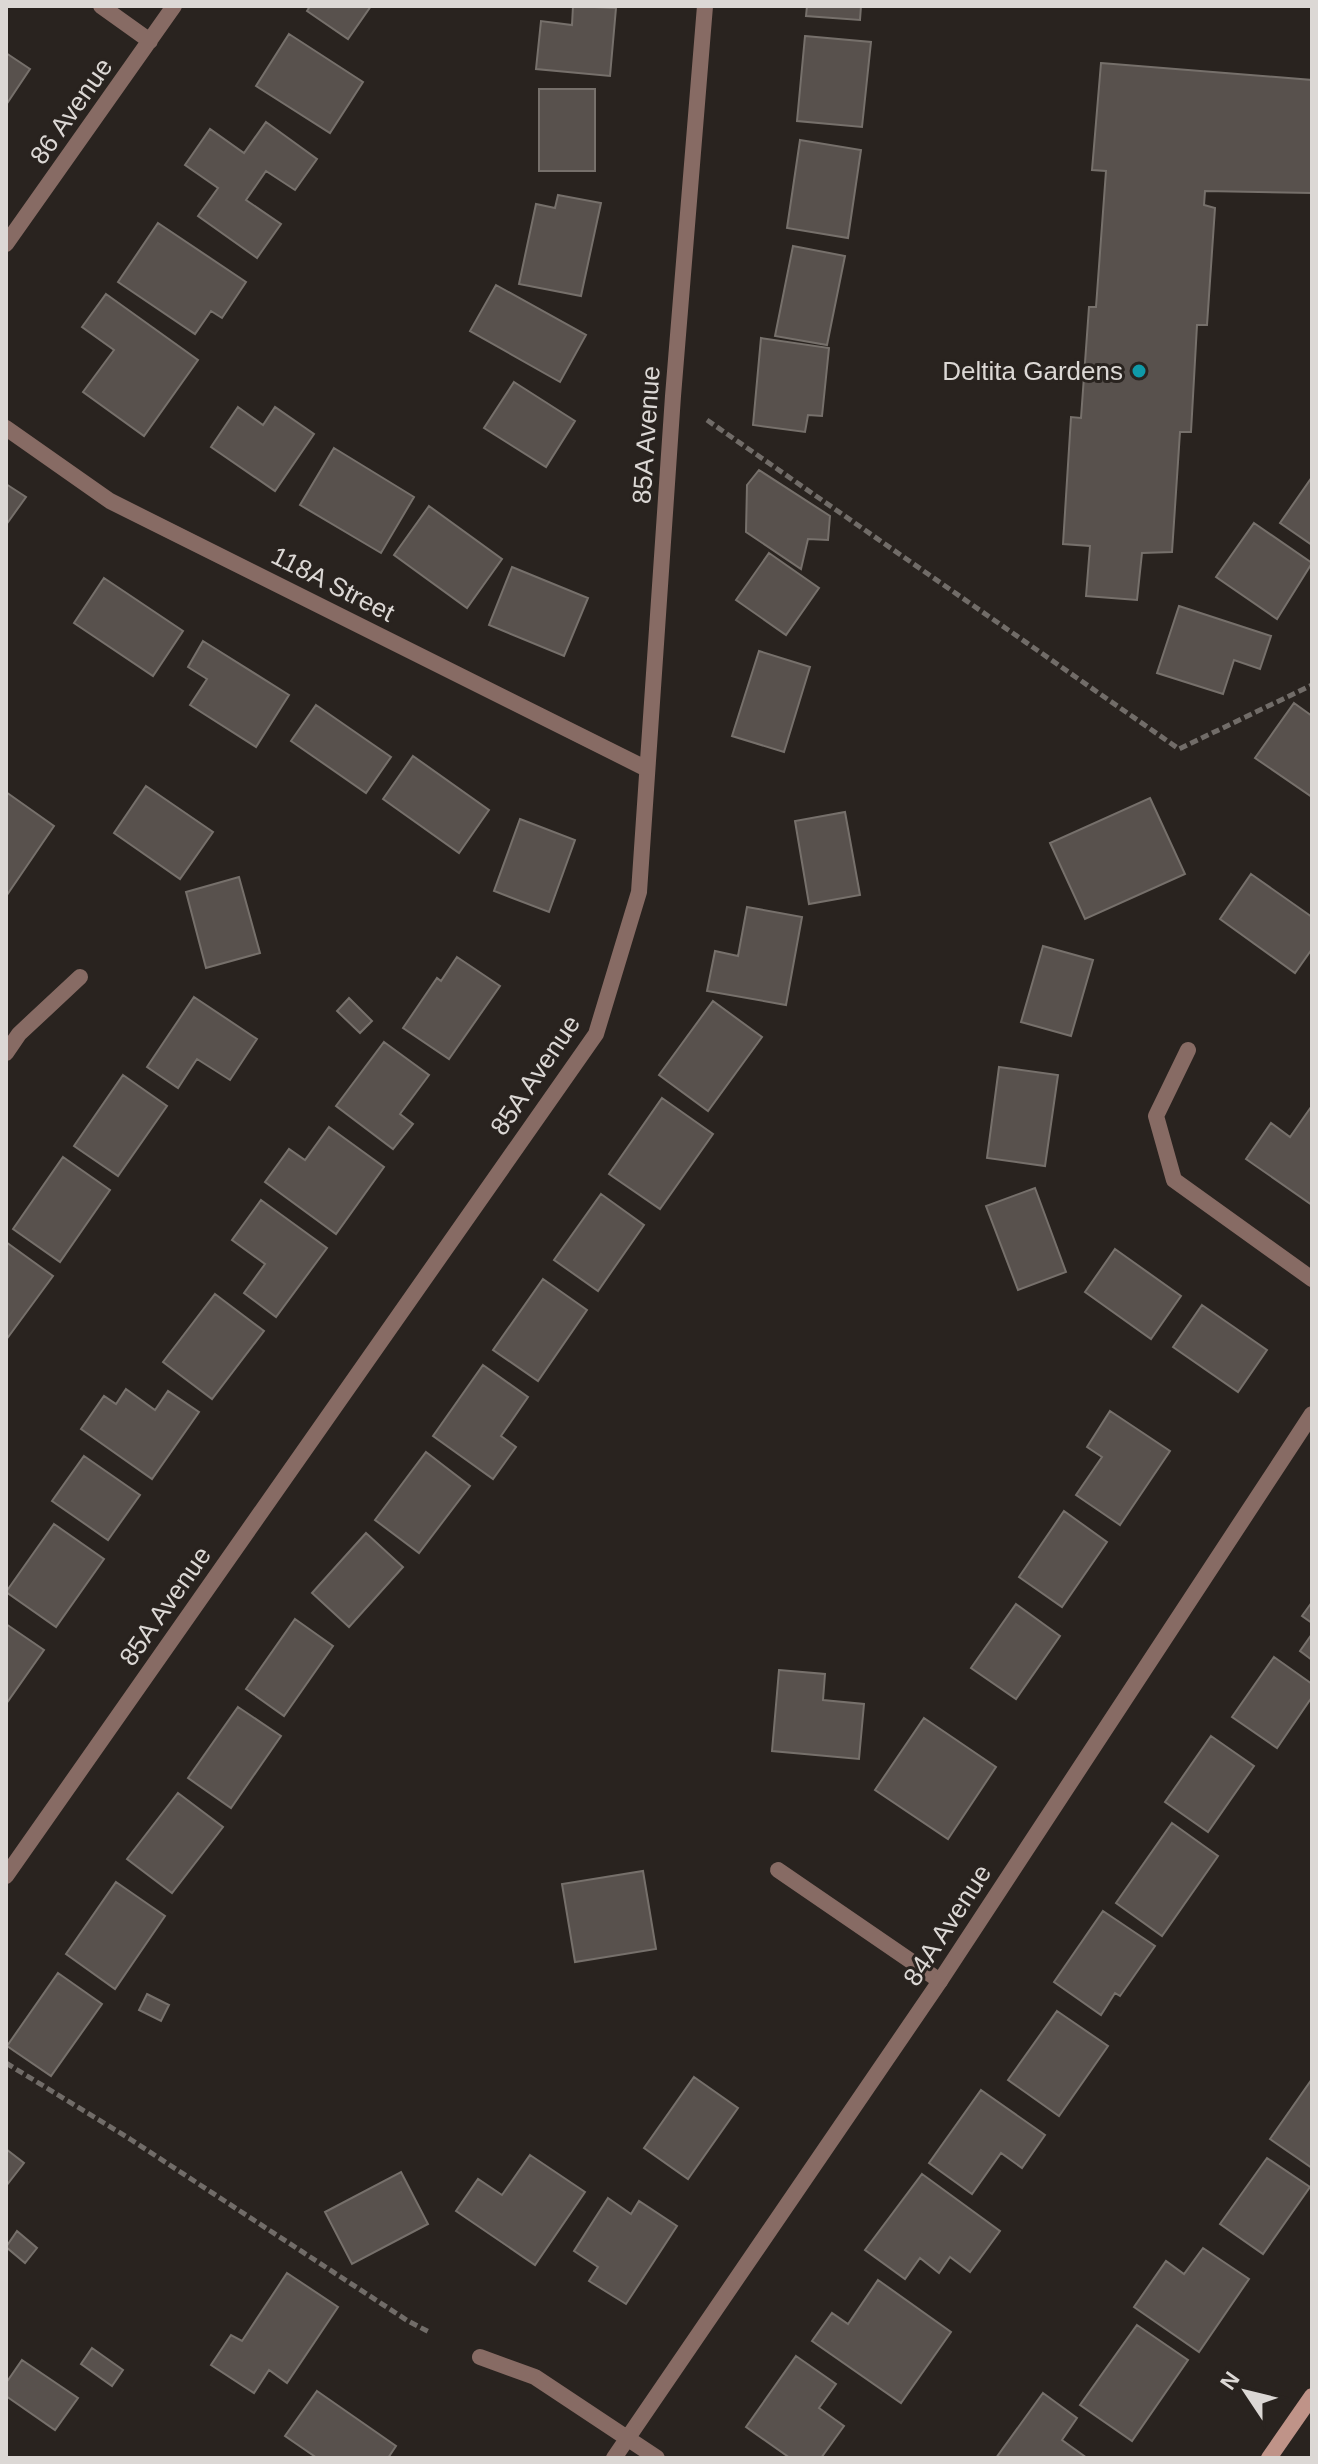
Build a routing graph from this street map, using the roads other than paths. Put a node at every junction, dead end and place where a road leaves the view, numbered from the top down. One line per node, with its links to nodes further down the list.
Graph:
1 (101, 6): 4 (street)
2 (174, 6): 4 (street, 86 Avenue)
3 (705, 6): 7 (street, 85A Avenue)
4 (150, 41): 5 (street, 86 Avenue)
5 (6, 244)
6 (6, 428): 7 (street, 118A Street)
7 (647, 769): 14 (street, 85A Avenue)
8 (80, 977): 10 (street)
9 (1188, 1050): 11 (street)
10 (6, 1053)
11 (1312, 1279)
12 (1312, 1414): 15 (street, 84A Avenue)
13 (778, 1870): 15 (street)
14 (6, 1876)
15 (940, 1981): 18 (street, 84A Avenue)
16 (480, 2357): 18 (street)
17 (1312, 2396): 21 (street)
18 (628, 2437): 19 (street, 84A Avenue); 20 (street)
19 (614, 2458)
20 (657, 2458)
21 (1269, 2458)

